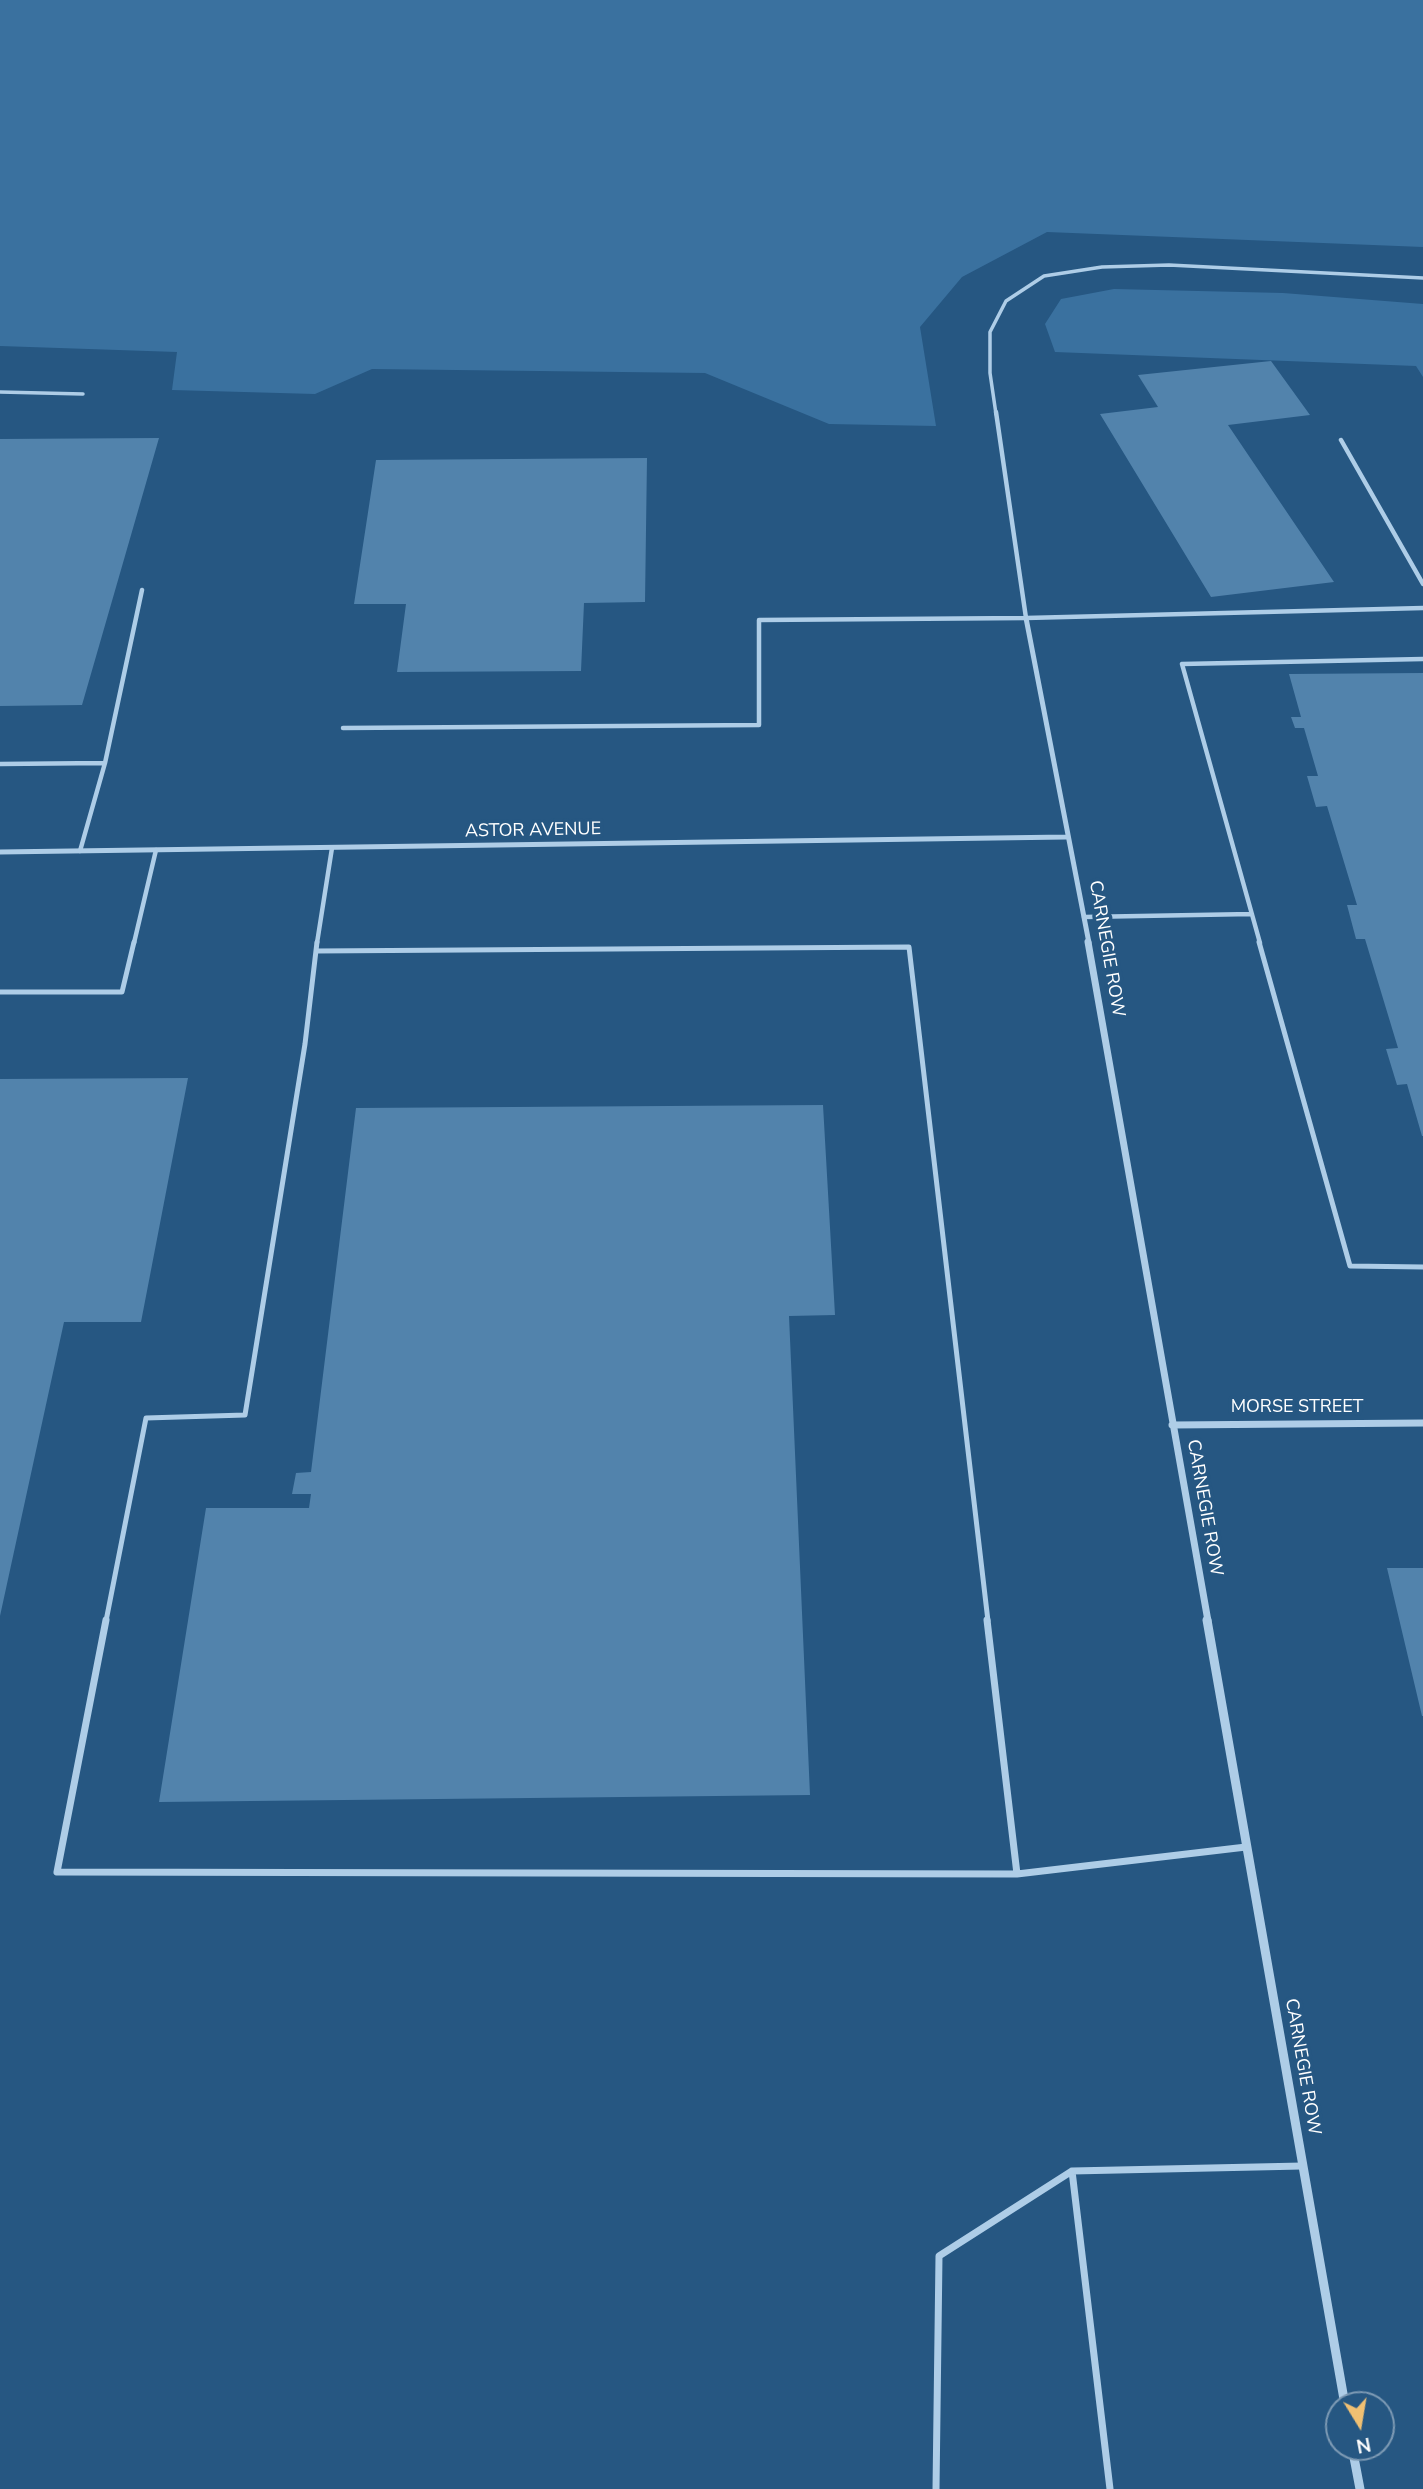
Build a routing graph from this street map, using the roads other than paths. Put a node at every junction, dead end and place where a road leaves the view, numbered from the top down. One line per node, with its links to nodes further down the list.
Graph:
1 (1423, 278): 8 (lane)
2 (0, 392): 3 (lane)
3 (83, 394)
4 (1341, 440): 5 (lane)
5 (1423, 584)
6 (142, 590): 11 (lane)
7 (1423, 608): 8 (lane)
8 (1026, 618): 10 (lane); 13 (street, CARNEGIE ROW)
9 (1423, 659): 18 (lane)
10 (343, 728)
11 (105, 763): 12 (lane); 16 (lane)
12 (0, 764)
13 (1066, 837): 14 (street, ASTOR AVENUE); 19 (street, CARNEGIE ROW)
14 (332, 848): 15 (street, ASTOR AVENUE); 20 (lane)
15 (156, 850): 16 (street, ASTOR AVENUE); 21 (lane)
16 (80, 851): 17 (street, ASTOR AVENUE)
17 (0, 852)
18 (1252, 914): 19 (lane); 22 (lane)
19 (1084, 917): 24 (street, CARNEGIE ROW)
20 (316, 951): 26 (lane); 26 (lane)
21 (0, 992)
22 (1423, 1267)
23 (1423, 1423): 24 (street, MORSE STREET)
24 (1172, 1425): 25 (street, CARNEGIE ROW)
25 (1246, 1847): 26 (lane); 27 (street, CARNEGIE ROW)
26 (1017, 1874)
27 (1302, 2166): 28 (lane); 29 (street, CARNEGIE ROW)
28 (1072, 2171): 31 (lane); 32 (lane)
29 (1342, 2391)
30 (1355, 2461): 33 (street)
31 (936, 2489)
32 (1111, 2489)
33 (1360, 2489)

